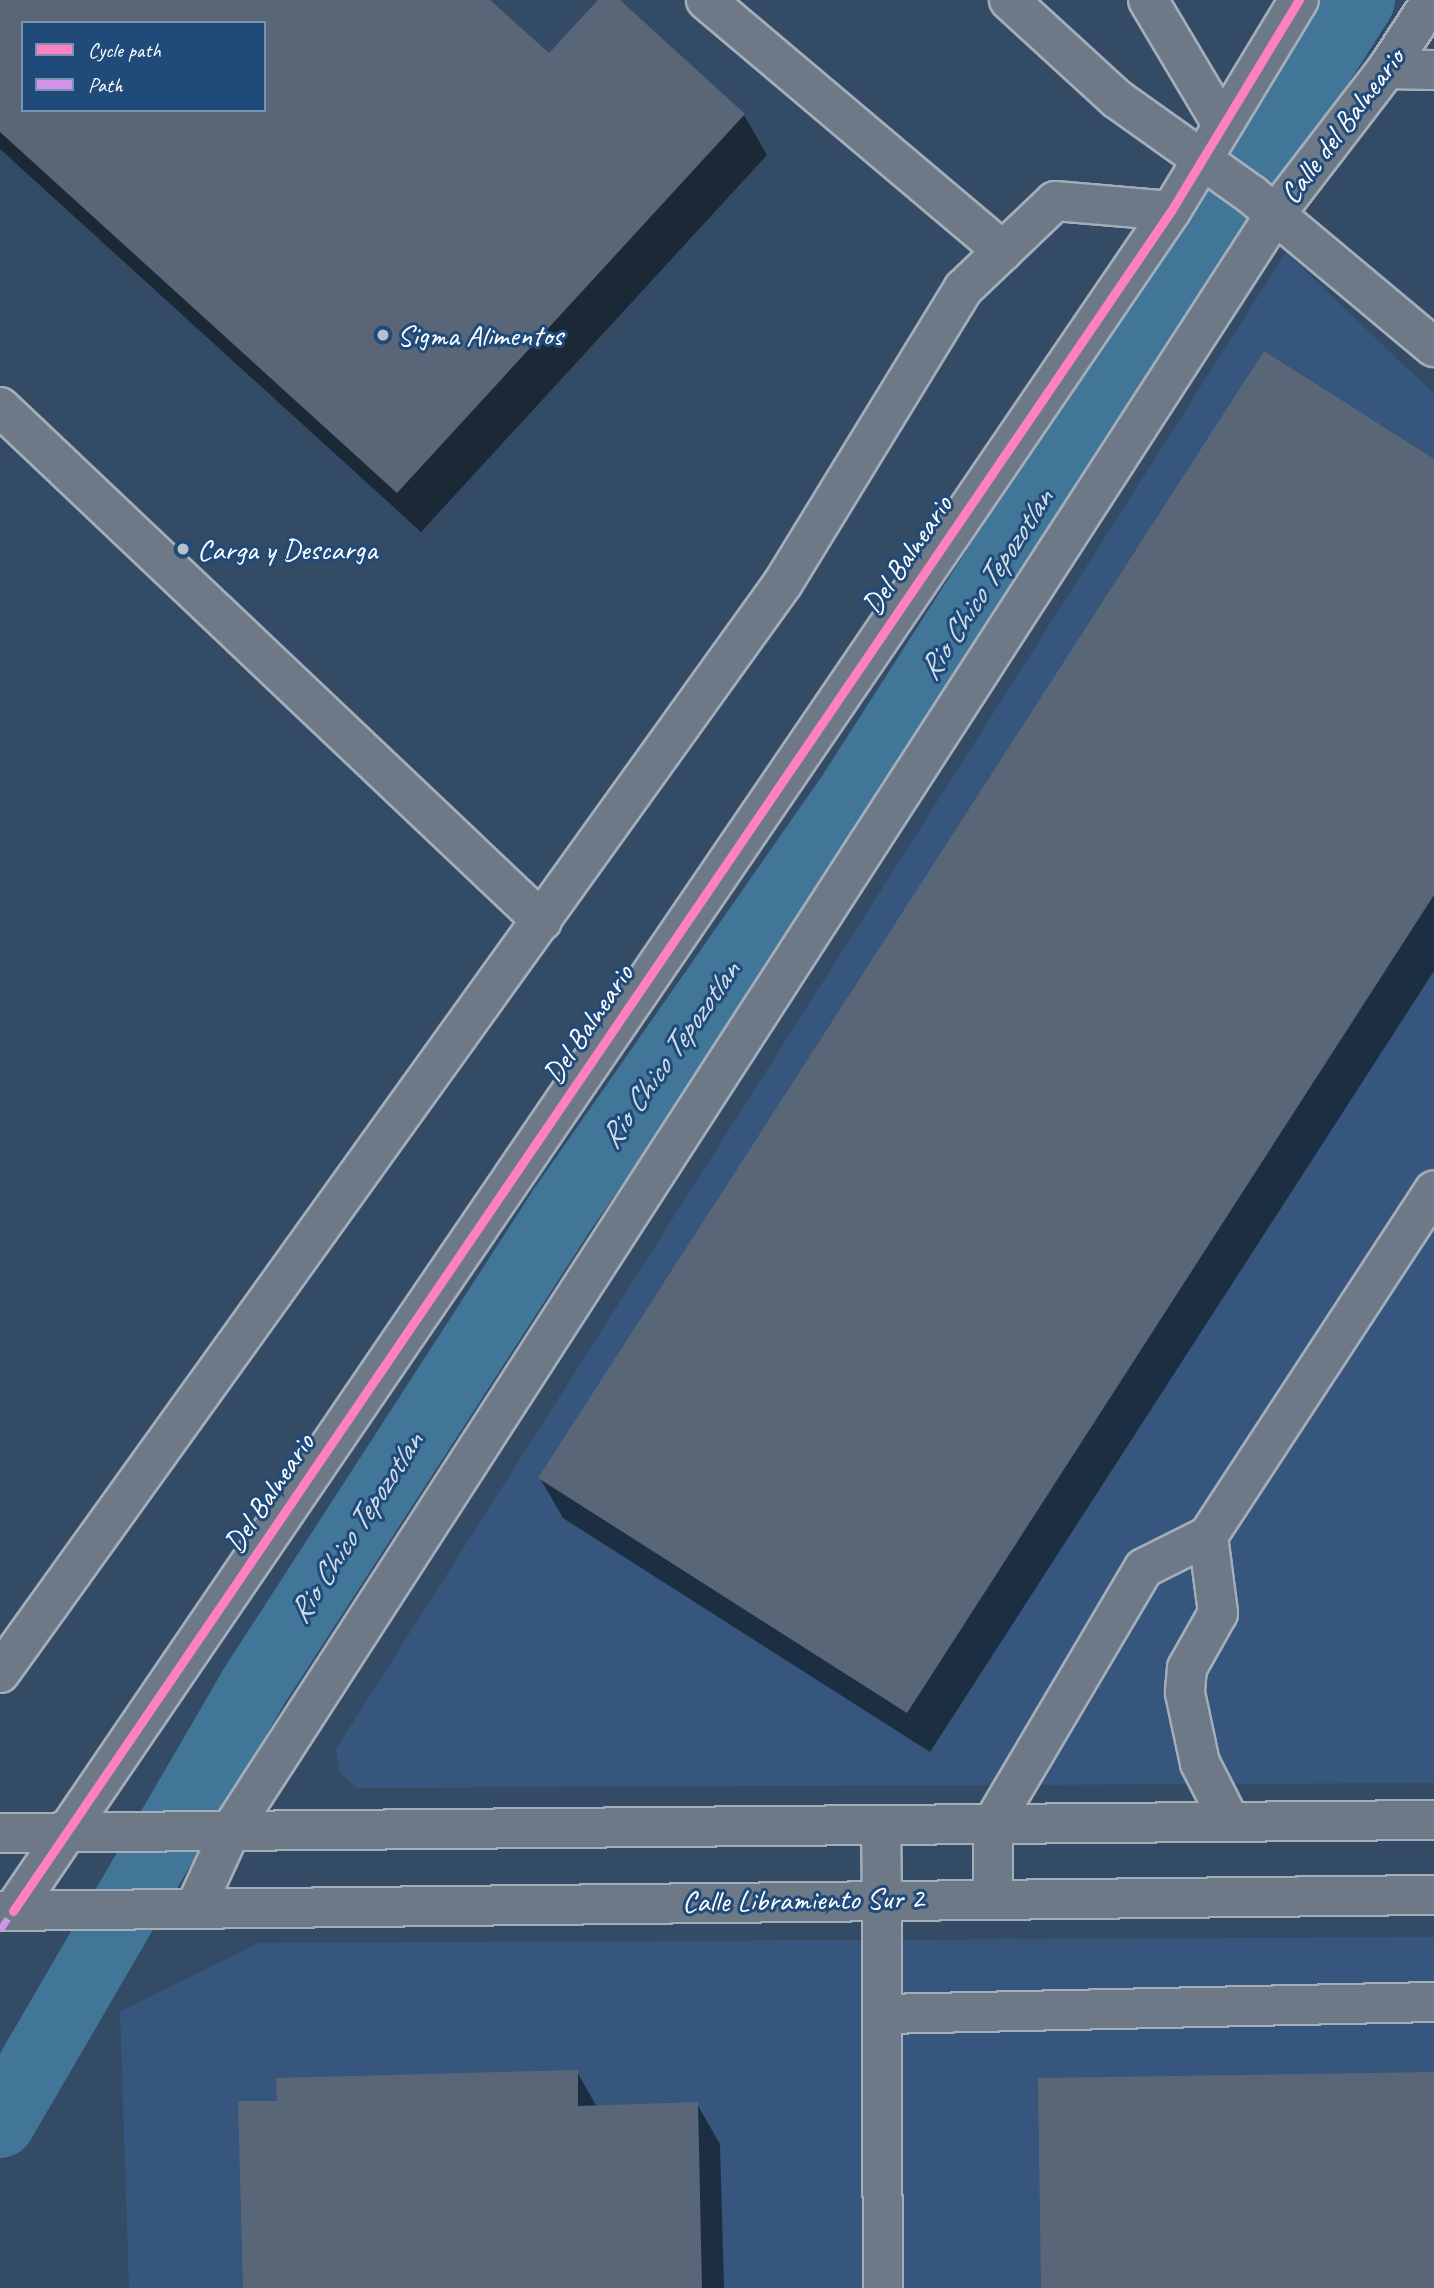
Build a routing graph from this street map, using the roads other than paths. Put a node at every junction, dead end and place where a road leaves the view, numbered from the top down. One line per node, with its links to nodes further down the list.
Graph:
1 (706, 0): 12 (street)
2 (1009, 0): 9 (street)
3 (1148, 0): 8 (street)
4 (1299, 0): 8 (street, Del Balneario)
5 (1432, 0): 6 (street, Calle del Balneario)
6 (1387, 69): 7 (street); 10 (street, Calle del Balneario)
7 (1434, 70)
8 (1222, 124): 9 (street, Del Balneario)
9 (1206, 165): 10 (street); 11 (street, Del Balneario)
10 (1263, 205): 13 (street); 23 (street, Calle del Balneario)
11 (1171, 211): 12 (street); 24 (street, Del Balneario)
12 (1003, 251): 15 (street)
13 (1434, 347)
14 (0, 407): 15 (street)
15 (542, 921): 18 (street)
16 (1434, 1190): 17 (street)
17 (1208, 1535): 20 (street); 21 (street)
18 (0, 1673)
19 (1434, 1820): 20 (street)
20 (1230, 1822): 21 (street)
21 (993, 1823): 22 (street); 27 (street)
22 (881, 1825): 23 (street); 28 (street)
23 (217, 1830): 24 (street); 29 (street, Calle del Balneario)
24 (80, 1832): 25 (street); 30 (street, Del Balneario)
25 (0, 1833)
26 (1434, 1895): 27 (street, Calle Libramiento Sur 2)
27 (993, 1899): 28 (street, Calle Libramiento Sur 2)
28 (882, 1900): 29 (street, Calle Libramiento Sur 2); 32 (street)
29 (185, 1906): 30 (street, Calle Libramiento Sur 2)
30 (20, 1910)
31 (1434, 2002): 32 (street)
32 (884, 2014): 33 (street)
33 (883, 2288)

